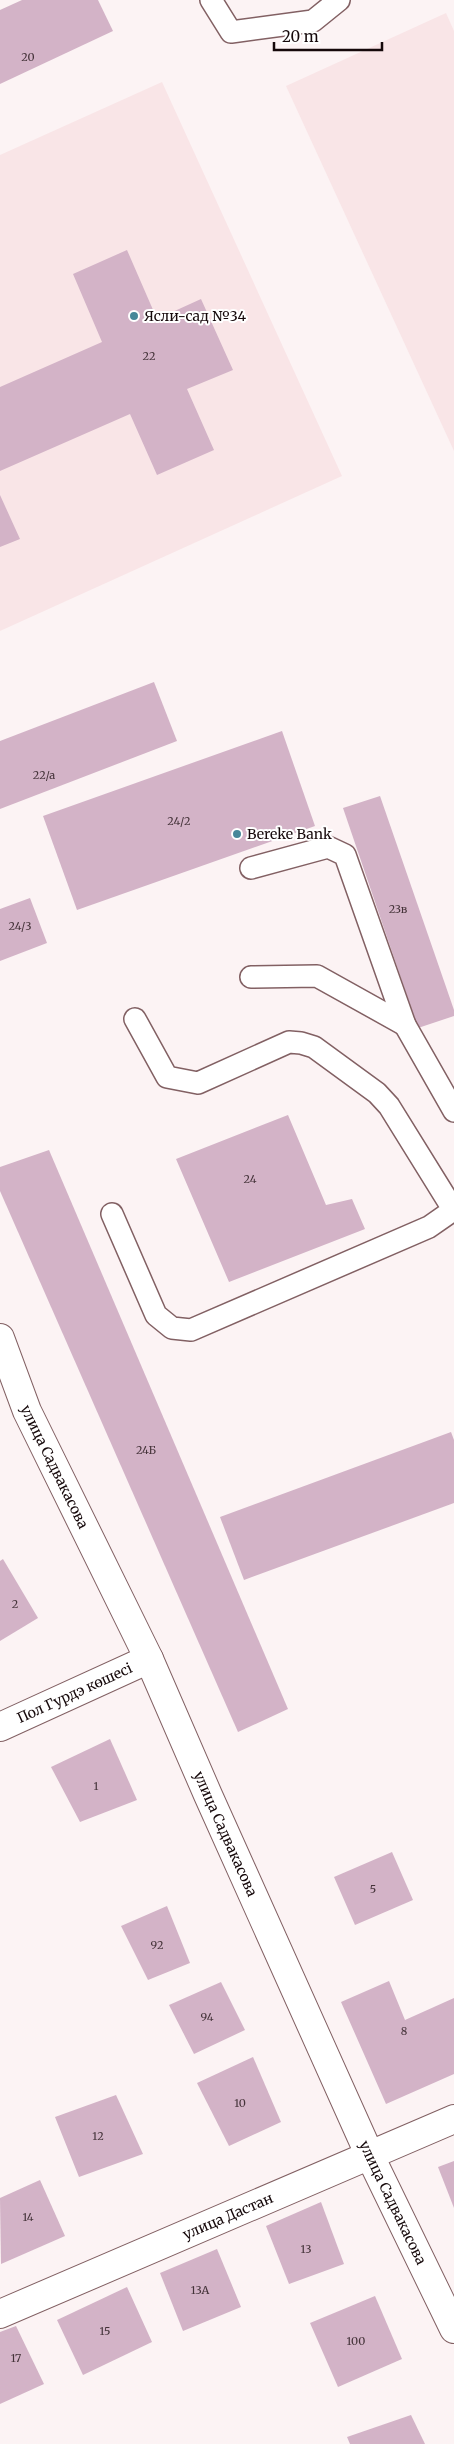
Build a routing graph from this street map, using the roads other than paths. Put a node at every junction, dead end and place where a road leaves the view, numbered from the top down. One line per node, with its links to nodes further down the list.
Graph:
1 (211, 0): 2 (lane)
2 (339, 0)
3 (251, 868): 6 (lane)
4 (251, 977): 6 (lane)
5 (135, 1019): 8 (lane)
6 (405, 1025): 7 (lane)
7 (454, 1112)
8 (453, 1206): 9 (lane)
9 (112, 1214)
10 (0, 1338): 11 (street, улица Садвакасова)
11 (149, 1658): 12 (street, Пол Гурдэ көшесі); 14 (street, улица Садвакасова)
12 (0, 1727)
13 (454, 2119): 14 (street, улица Дастан)
14 (370, 2156): 15 (street, улица Дастан); 16 (street, улица Садвакасова)
15 (0, 2314)
16 (454, 2329)

